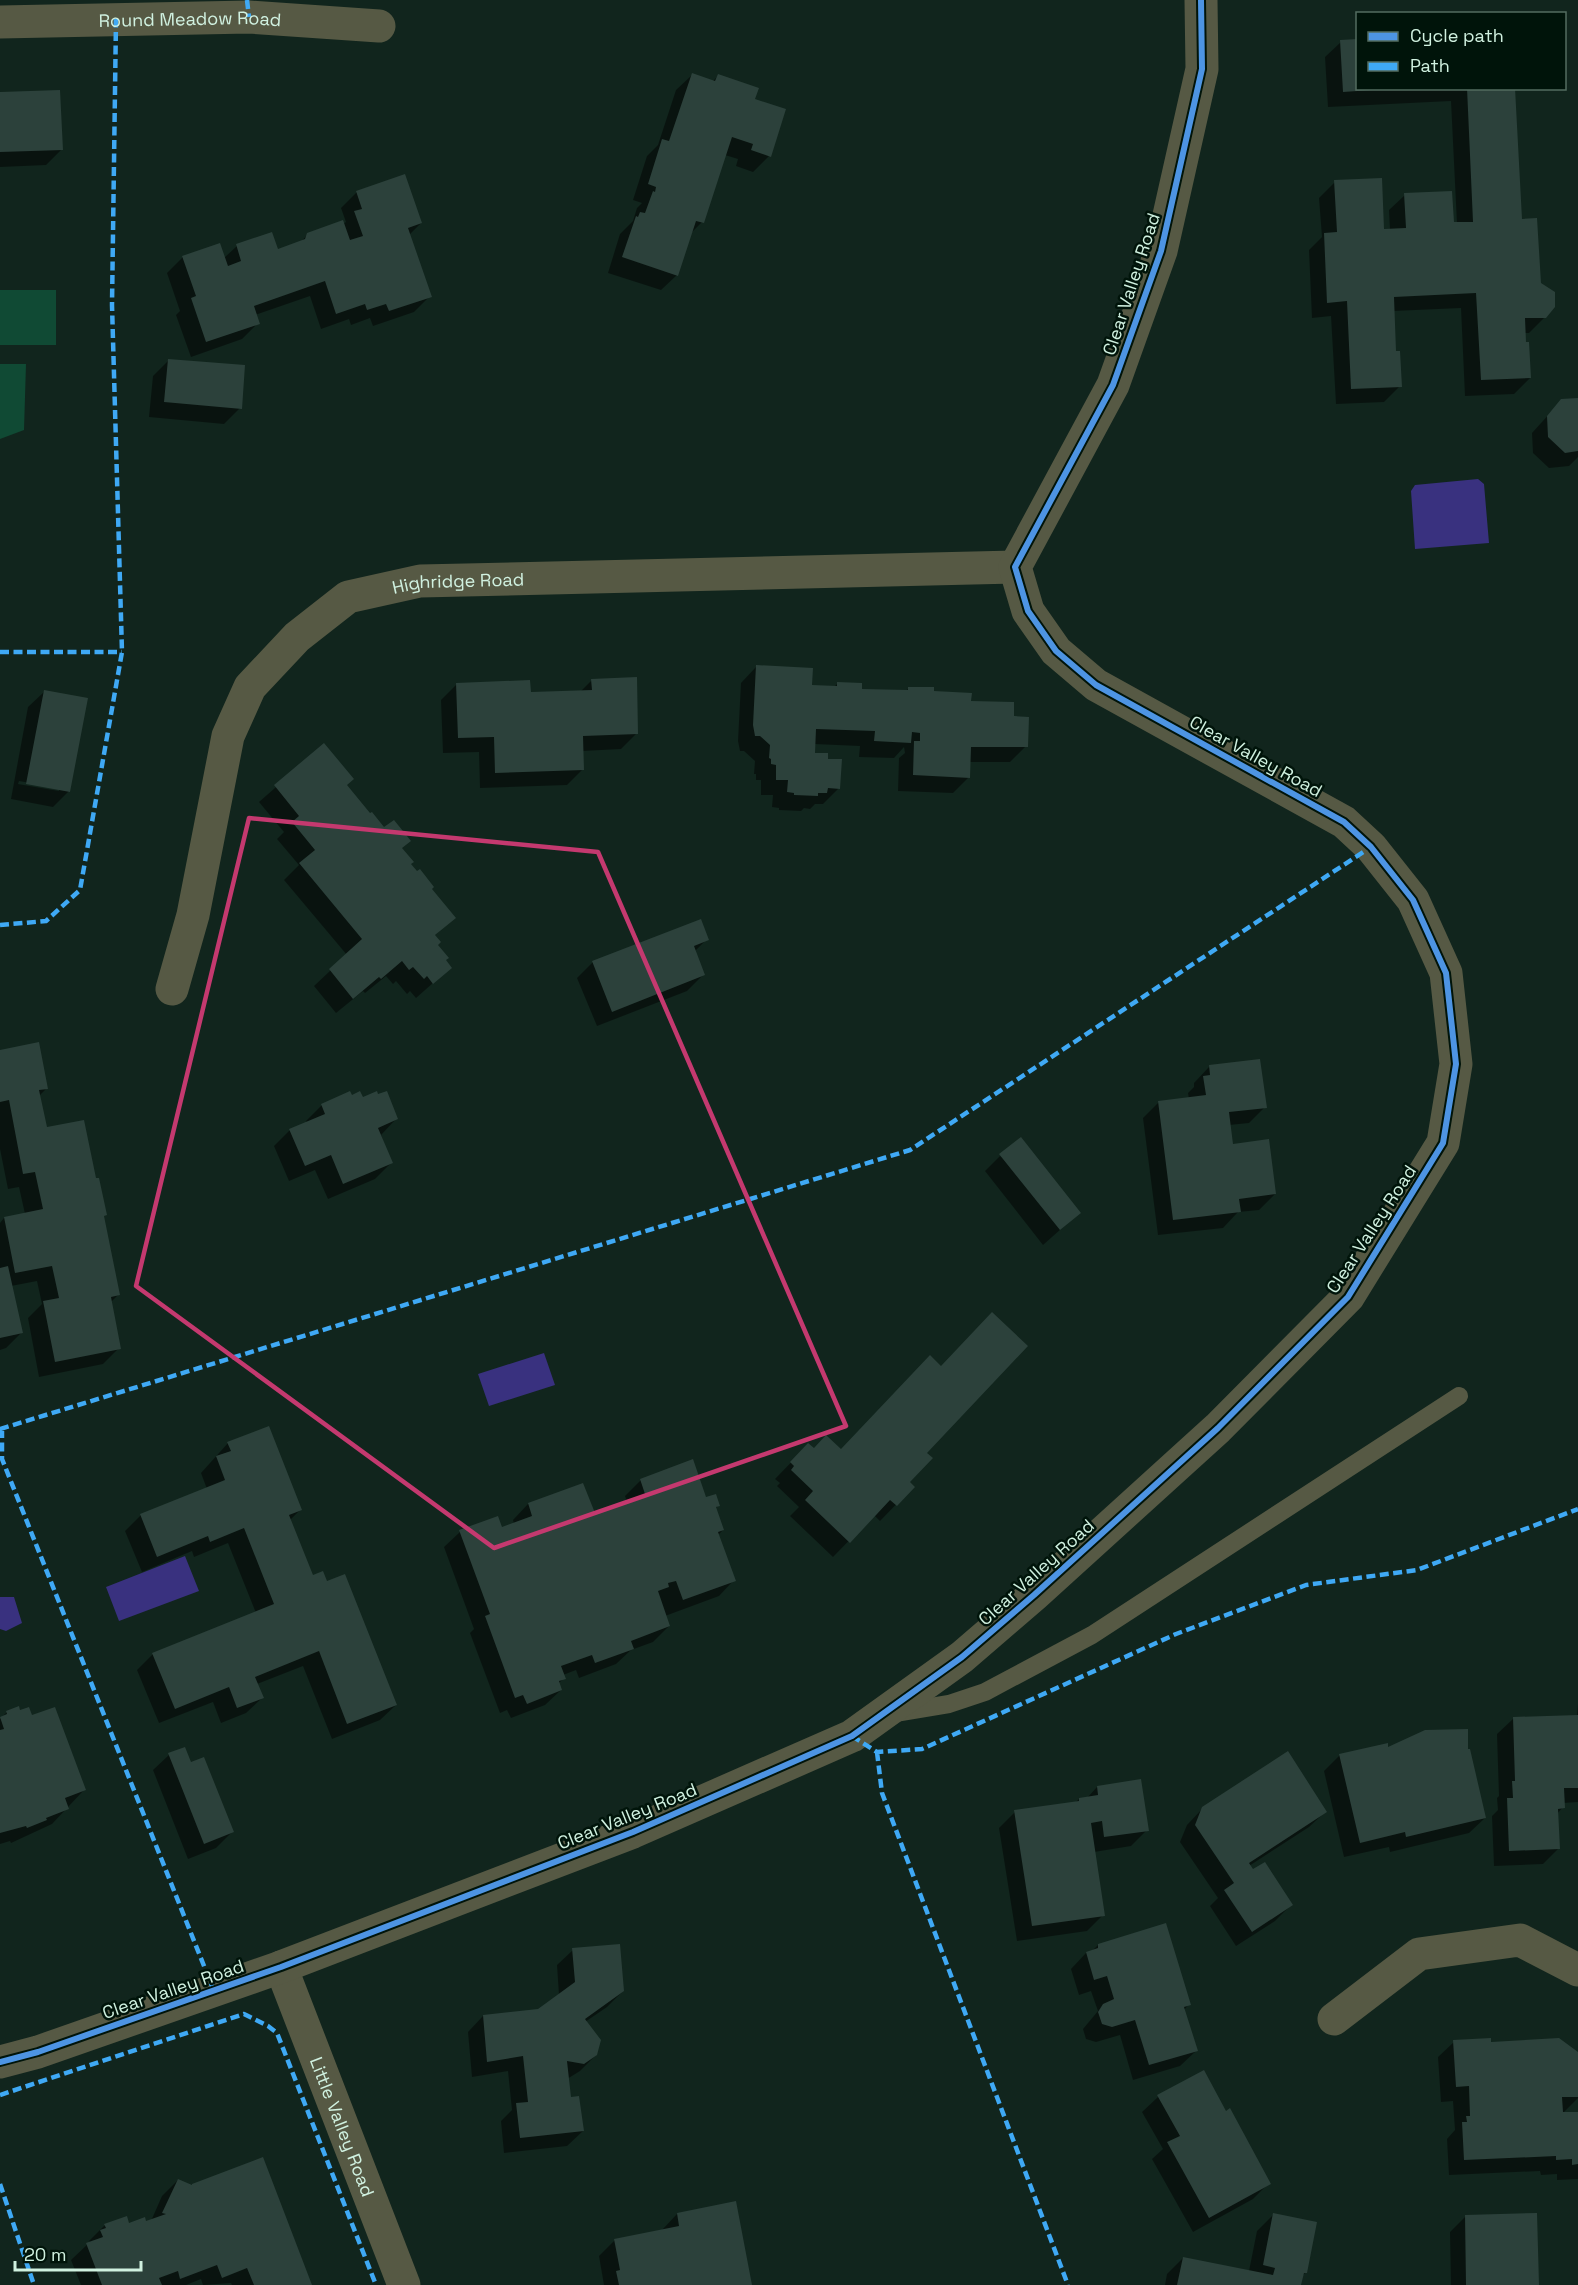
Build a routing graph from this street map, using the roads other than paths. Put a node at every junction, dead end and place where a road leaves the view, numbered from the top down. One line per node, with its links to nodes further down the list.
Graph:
1 (1201, 0): 4 (street, Clear Valley Road)
2 (0, 22): 3 (street, Round Meadow Road)
3 (379, 26)
4 (1015, 567): 5 (street, Highridge Road); 7 (street, Clear Valley Road)
5 (172, 988)
6 (1459, 1396): 7 (lane)
7 (882, 1715): 8 (street, Clear Valley Road)
8 (281, 1967): 11 (street, Clear Valley Road); 12 (street, Little Valley Road)
9 (1578, 1970): 10 (street)
10 (1334, 2019)
11 (0, 2062)
12 (404, 2285)

